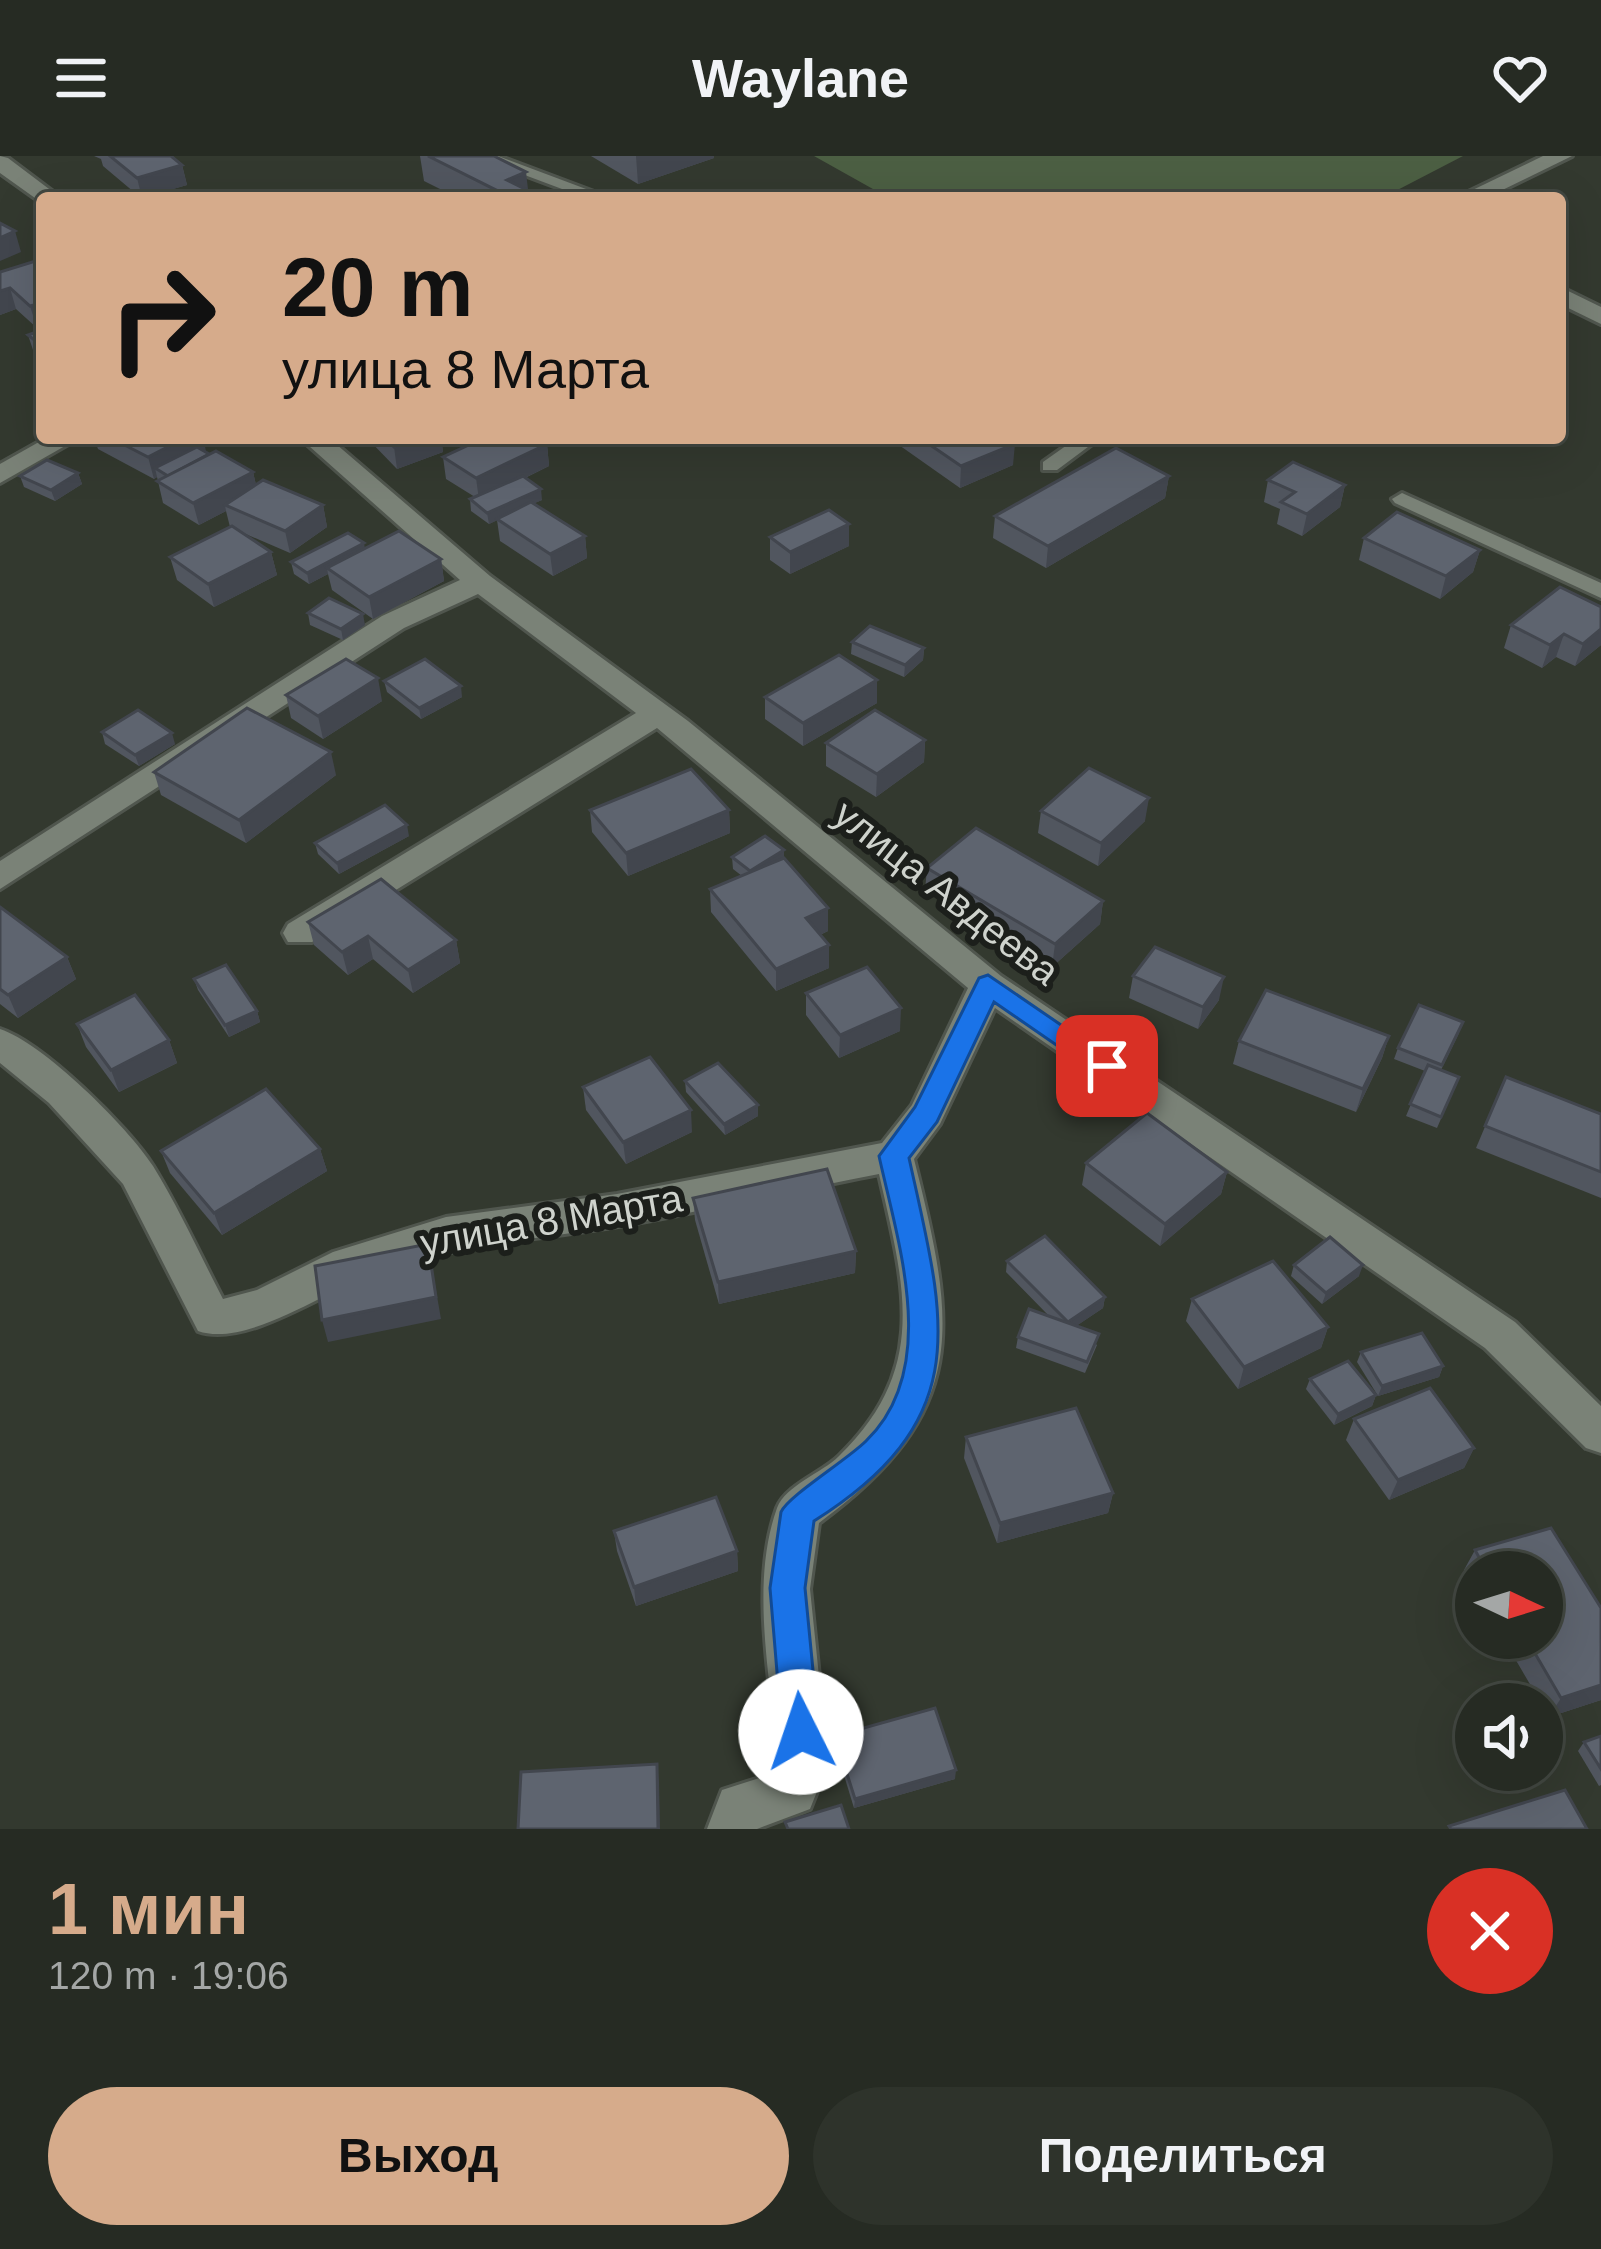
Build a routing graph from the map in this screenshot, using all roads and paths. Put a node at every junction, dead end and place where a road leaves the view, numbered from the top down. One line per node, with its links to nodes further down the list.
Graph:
1 (482, 156): 5 (lane)
2 (1561, 156): 6 (street)
3 (0, 163): 4 (street)
4 (41, 192)
5 (585, 192)
6 (1480, 192)
7 (1566, 297): 8 (street)
8 (1601, 316)
9 (55, 444): 13 (street)
10 (320, 444): 15 (street, улица Авдеева)
11 (1081, 444): 12 (lane)
12 (1050, 466)
13 (0, 475)
14 (1402, 499): 16 (lane)
15 (480, 582): 17 (street, улица Авдеева); 18 (street)
16 (1601, 591)
17 (657, 714): 19 (street); 20 (street, улица Авдеева)
18 (0, 877)
19 (300, 933)
20 (988, 985): 22 (street); 23 (street, улица Авдеева)
21 (0, 1043): 22 (street, улица 8 Марта)
22 (894, 1156): 24 (street)
23 (1601, 1434)
24 (732, 1829)

